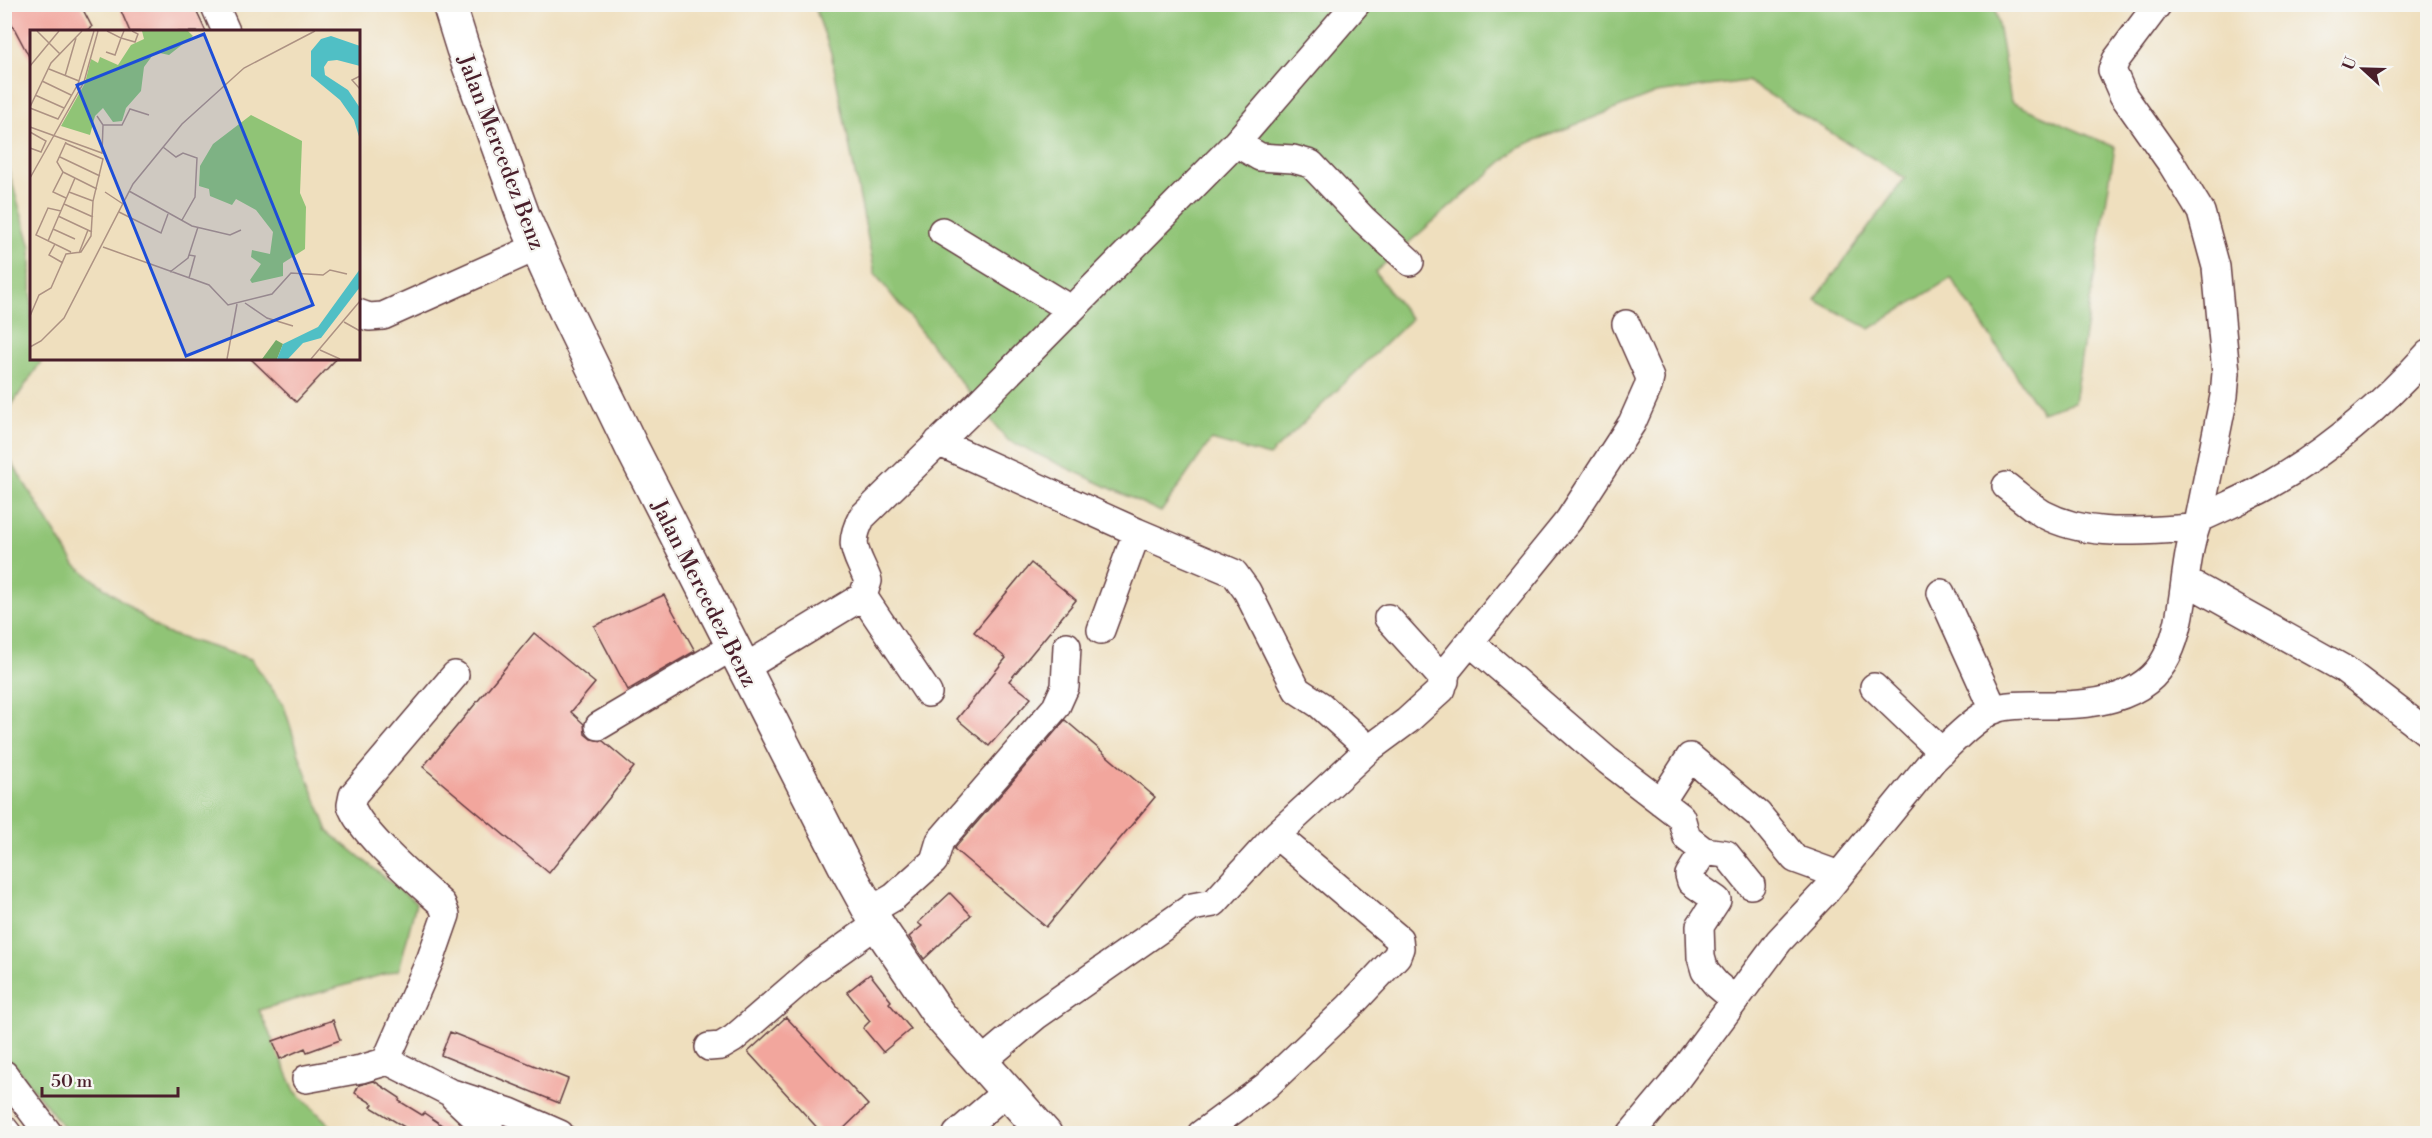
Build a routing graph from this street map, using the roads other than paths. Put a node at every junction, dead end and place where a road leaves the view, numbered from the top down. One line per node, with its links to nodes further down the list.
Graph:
1 (214, 4): 5 (street)
2 (1356, 4): 6 (street)
3 (2158, 4): 16 (street)
4 (456, 6): 8 (main road, Jalan Mercedez Benz)
5 (226, 30)
6 (1236, 142): 9 (street); 10 (street)
7 (942, 231): 10 (street)
8 (537, 247): 11 (street); 25 (main road, Jalan Mercedez Benz)
9 (1410, 262)
10 (1070, 309): 14 (street)
11 (360, 314)
12 (1626, 324): 23 (street)
13 (2427, 354): 16 (street)
14 (938, 442): 17 (street); 20 (street)
15 (2006, 486): 16 (street)
16 (2197, 524): 18 (street)
17 (1137, 532): 22 (street); 33 (street)
18 (2186, 581): 30 (street); 32 (street)
19 (1941, 593): 30 (street)
20 (863, 596): 25 (street); 29 (street)
21 (1388, 618): 27 (street)
22 (1101, 630)
23 (1470, 642): 27 (street); 35 (street)
24 (1067, 646): 40 (street)
25 (738, 658): 31 (street); 40 (main road, Jalan Mercedez Benz)
26 (455, 675): 43 (street)
27 (1445, 681): 33 (street)
28 (1874, 687): 34 (street)
29 (928, 693)
30 (1994, 710): 34 (street)
31 (599, 726)
32 (2427, 733)
33 (1369, 749): 36 (street)
34 (1942, 752): 38 (street)
35 (1661, 802): 37 (street); 38 (street)
36 (1276, 835): 44 (street); 56 (street)
37 (1704, 851): 39 (street); 41 (street)
38 (1839, 875): 41 (street)
39 (1751, 885)
40 (874, 917): 42 (street); 44 (main road, Jalan Mercedez Benz)
41 (1735, 1000): 57 (street)
42 (709, 1047)
43 (388, 1061): 46 (street); 47 (street)
44 (980, 1062): 48 (main road, Jalan Mercedez Benz)
45 (4, 1074): 51 (street)
46 (306, 1079)
47 (449, 1092): 52 (street); 53 (street)
48 (1006, 1092): 54 (street); 55 (main road, Jalan Mercedez Benz)
49 (4, 1129): 50 (street)
50 (8, 1134)
51 (49, 1134)
52 (493, 1134)
53 (560, 1134)
54 (957, 1134)
55 (1045, 1134)
56 (1201, 1134)
57 (1631, 1134)

